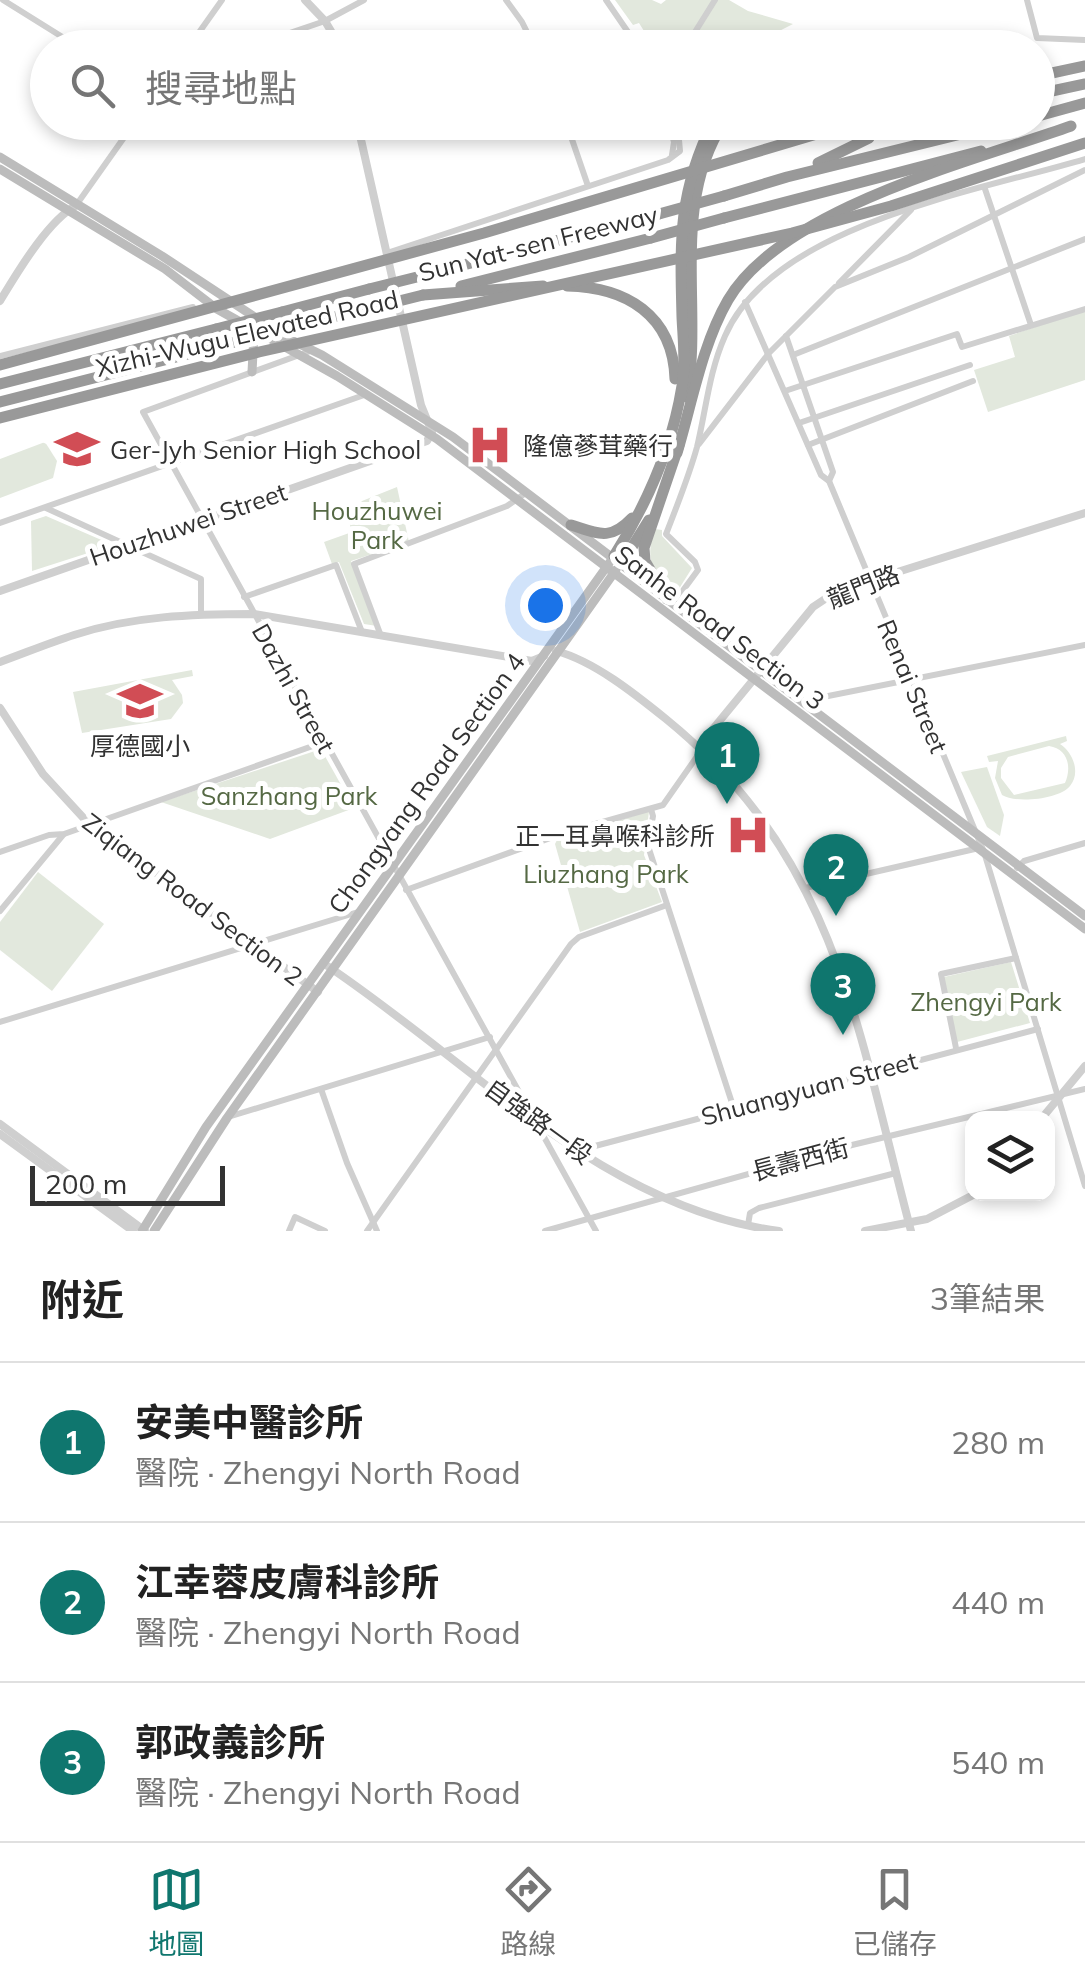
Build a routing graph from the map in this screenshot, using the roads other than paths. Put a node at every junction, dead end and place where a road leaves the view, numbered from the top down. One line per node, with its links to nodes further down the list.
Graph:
1 (3, 0): 10 (street)
2 (222, 0): 11 (street)
3 (305, 0): 9 (street)
4 (364, 0): 9 (street)
5 (506, 0): 14 (street)
6 (606, 0): 15 (street)
7 (714, 0): 16 (street)
8 (1027, 0): 17 (street)
9 (325, 20): 12 (street); 13 (street)
10 (51, 30)
11 (201, 30)
12 (297, 30)
13 (331, 30)
14 (526, 30)
15 (627, 30)
16 (696, 30)
17 (1032, 30)
18 (1055, 39): 19 (street)
19 (1085, 40)
20 (1085, 66): 21 (highway)
21 (1055, 72)
22 (1085, 84): 23 (highway)
23 (1055, 90)
24 (1085, 103): 25 (highway)
25 (1055, 111)
26 (1085, 122): 27 (highway, Sun Yat-sen Freeway)
27 (1071, 126): 28 (highway, Sun Yat-sen Freeway, bridge); 29 (highway)
28 (1055, 130)
29 (1055, 132)
30 (121, 140): 49 (street)
31 (361, 140): 53 (street)
32 (572, 140): 47 (street)
33 (678, 140): 47 (street)
34 (706, 140): 78 (highway)
35 (714, 140): 87 (highway)
36 (797, 140): 69 (highway, Xizhi-Wugu Elevated Road, bridge)
37 (866, 140): 46 (highway)
38 (937, 140): 46 (highway, Sun Yat-sen Freeway)
39 (1018, 140): 56 (highway, Sun Yat-sen Freeway, bridge)
40 (1032, 140): 87 (highway)
41 (1085, 143): 79 (highway, Xizhi-Wugu Elevated Road, bridge)
42 (0, 157): 49 (main road)
43 (1085, 159): 48 (street)
44 (0, 169): 49 (main road)
45 (1085, 170): 51 (street)
46 (787, 177): 73 (highway, Sun Yat-sen Freeway, bridge)
47 (588, 186): 53 (street)
48 (985, 188): 50 (street); 51 (street)
49 (72, 208): 57 (street); 59 (main road, Sanhe Road Section 3); 64 (main road, Sanhe Road Section 3)
50 (912, 209): 55 (street); 58 (street)
51 (994, 217): 54 (street); 55 (street)
52 (1085, 238): 54 (street)
53 (387, 253): 80 (street)
54 (1012, 268): 61 (street); 66 (street)
55 (835, 287): 63 (street)
56 (423, 296): 77 (highway, Sun Yat-sen Freeway, bridge); 78 (highway)
57 (0, 301)
58 (746, 302): 65 (street, Renai Street); 86 (street)
59 (209, 303): 62 (main road, Sanhe Road Section 3); 68 (street)
60 (1085, 309): 61 (street)
61 (1031, 324): 74 (street)
62 (255, 331): 67 (main road, Sanhe Road Section 3); 71 (main road)
63 (786, 336): 65 (street); 66 (street)
64 (313, 350): 67 (street); 80 (main road, Sanhe Road Section 3)
65 (768, 354): 75 (street, Renai Street); 86 (street)
66 (793, 354): 74 (street)
67 (299, 355): 71 (street); 76 (main road, Sanhe Road Section 3)
68 (0, 356)
69 (0, 365)
70 (970, 365): 81 (street)
71 (252, 372): 88 (street, Dazhi Street)
72 (973, 382): 84 (street)
73 (0, 384)
74 (804, 385): 75 (street); 81 (street)
75 (785, 391): 82 (street, Renai Street)
76 (367, 394): 83 (main road, Sanhe Road Section 3); 88 (street)
77 (0, 402)
78 (676, 406): 90 (highway)
79 (0, 418)
80 (426, 418): 83 (street); 91 (main road, Sanhe Road Section 3)
81 (814, 418): 82 (street); 84 (street)
82 (798, 423): 85 (street, Renai Street)
83 (430, 436): 91 (main road, Sanhe Road Section 3); 95 (street, Houzhuwei Street)
84 (821, 439): 85 (street); 89 (street)
85 (808, 445): 89 (street, Renai Street)
86 (696, 447): 103 (street)
87 (677, 453): 92 (highway)
88 (169, 464): 93 (street); 95 (street, Dazhi Street)
89 (829, 482): 100 (street, Renai Street)
90 (654, 485): 97 (highway); 99 (highway)
91 (523, 495): 97 (main road, Sanhe Road Section 3); 99 (main road, Sanhe Road Section 3); 107 (street)
92 (656, 507): 99 (highway); 103 (highway)
93 (45, 508): 96 (street); 98 (street)
94 (1085, 512): 100 (street, 龍門路)
95 (201, 520): 98 (street, Houzhuwei Street); 102 (street, Dazhi Street)
96 (0, 523)
97 (571, 525): 99 (main road, Sanhe Road Section 3)
98 (128, 546): 101 (street, Houzhuwei Street); 104 (street)
99 (614, 564): 103 (main road, Sanhe Road Section 3); 109 (main road, Chongyang Road Section 4); 110 (main road, Chongyang Road Section 4); 112 (main road, Sanhe Road Section 3)
100 (868, 579): 112 (street, 龍門路); 113 (street, Renai Street)
101 (0, 591)
102 (244, 597): 105 (street, Dazhi Street); 106 (street)
103 (670, 601): 112 (main road, Sanhe Road Section 3)
104 (201, 614): 105 (street); 111 (street)
105 (254, 614): 106 (street); 116 (street, Dazhi Street)
106 (362, 634): 107 (street)
107 (382, 637): 110 (street)
108 (1085, 645): 113 (street)
109 (558, 650): 110 (street); 117 (street); 127 (main road, Chongyang Road Section 4)
110 (540, 658): 125 (main road, Chongyang Road Section 4)
111 (0, 662)
112 (758, 674): 114 (main road, Sanhe Road Section 3); 117 (street, 龍門路); 123 (main road, Sanhe Road Section 3)
113 (910, 680): 114 (street); 120 (street, Renai Street)
114 (802, 701): 120 (main road, Sanhe Road Section 3)
115 (0, 708): 119 (street, Ziqiang Road Section 2)
116 (324, 742): 119 (street); 125 (street, Dazhi Street)
117 (699, 746): 118 (street); 128 (street)
118 (651, 809): 129 (street); 130 (street)
119 (90, 824): 121 (street); 135 (street, Ziqiang Road Section 2)
120 (975, 833): 123 (street, Renai Street); 126 (main road, Sanhe Road Section 3)
121 (64, 834): 124 (street); 131 (street)
122 (1085, 843): 126 (street)
123 (982, 850): 126 (main road, Sanhe Road Section 3); 128 (street); 136 (street, Renai Street)
124 (0, 852)
125 (392, 864): 127 (street, Dazhi Street); 132 (main road, Chongyang Road Section 4)
126 (1016, 870): 133 (main road); 134 (main road)
127 (398, 875): 129 (street, Dazhi Street); 138 (main road, Chongyang Road Section 4)
128 (805, 888): 148 (street)
129 (406, 890): 143 (street, Dazhi Street)
130 (667, 905): 145 (street); 153 (street)
131 (0, 911)
132 (359, 912): 135 (street); 137 (main road, Chongyang Road Section 4)
133 (1085, 916)
134 (1085, 929)
135 (253, 946): 139 (street, Ziqiang Road Section 2); 141 (street)
136 (1016, 958): 142 (street, Renai Street); 144 (street)
137 (322, 963): 138 (street, 自強路一段); 139 (main road, Chongyang Road Section 4)
138 (333, 970): 140 (main road, Chongyang Road Section 4); 146 (street, 自強路一段)
139 (308, 985): 140 (street, Ziqiang Road Section 2); 169 (main road, Chongyang Road Section 4)
140 (318, 992): 155 (main road, Chongyang Road Section 4)
141 (0, 1022)
142 (1038, 1029): 144 (street, Shuangyuan Street); 152 (street, Renai Street)
143 (490, 1036): 145 (street, Dazhi Street); 146 (street)
144 (956, 1048): 148 (street, Shuangyuan Street)
145 (497, 1049): 149 (street); 156 (street, Dazhi Street)
146 (444, 1051): 149 (street, 自強路一段); 150 (street)
147 (1085, 1066): 152 (street)
148 (870, 1072): 153 (street, Shuangyuan Street); 159 (street)
149 (478, 1076): 156 (street, 自強路一段); 167 (street)
150 (321, 1089): 155 (street); 167 (street)
151 (1085, 1089): 152 (street, 長壽西街)
152 (1058, 1096): 154 (street); 159 (street, 長壽西街); 162 (street, Renai Street)
153 (734, 1109): 160 (street, Shuangyuan Street)
154 (1047, 1111)
155 (227, 1118): 169 (main road, Chongyang Road Section 4)
156 (536, 1120): 160 (street, 自強路一段); 165 (street, Dazhi Street)
157 (0, 1124): 169 (street)
158 (0, 1134): 169 (street)
159 (886, 1138): 161 (street); 163 (street, 長壽西街)
160 (585, 1156): 163 (street, 自強路一段)
161 (896, 1173): 166 (street); 168 (street)
162 (1085, 1186)
163 (661, 1198): 165 (street, 長壽西街); 166 (street, 自強路一段)
164 (965, 1200): 168 (street)
165 (588, 1217): 173 (street, 長壽西街); 174 (street, Dazhi Street)
166 (748, 1226): 175 (street, 自強路一段)
167 (375, 1227): 172 (street)
168 (910, 1227): 176 (street)
169 (144, 1230)
170 (289, 1231): 171 (street)
171 (324, 1231)
172 (367, 1231)
173 (544, 1231)
174 (596, 1231)
175 (779, 1231)
176 (865, 1231)

